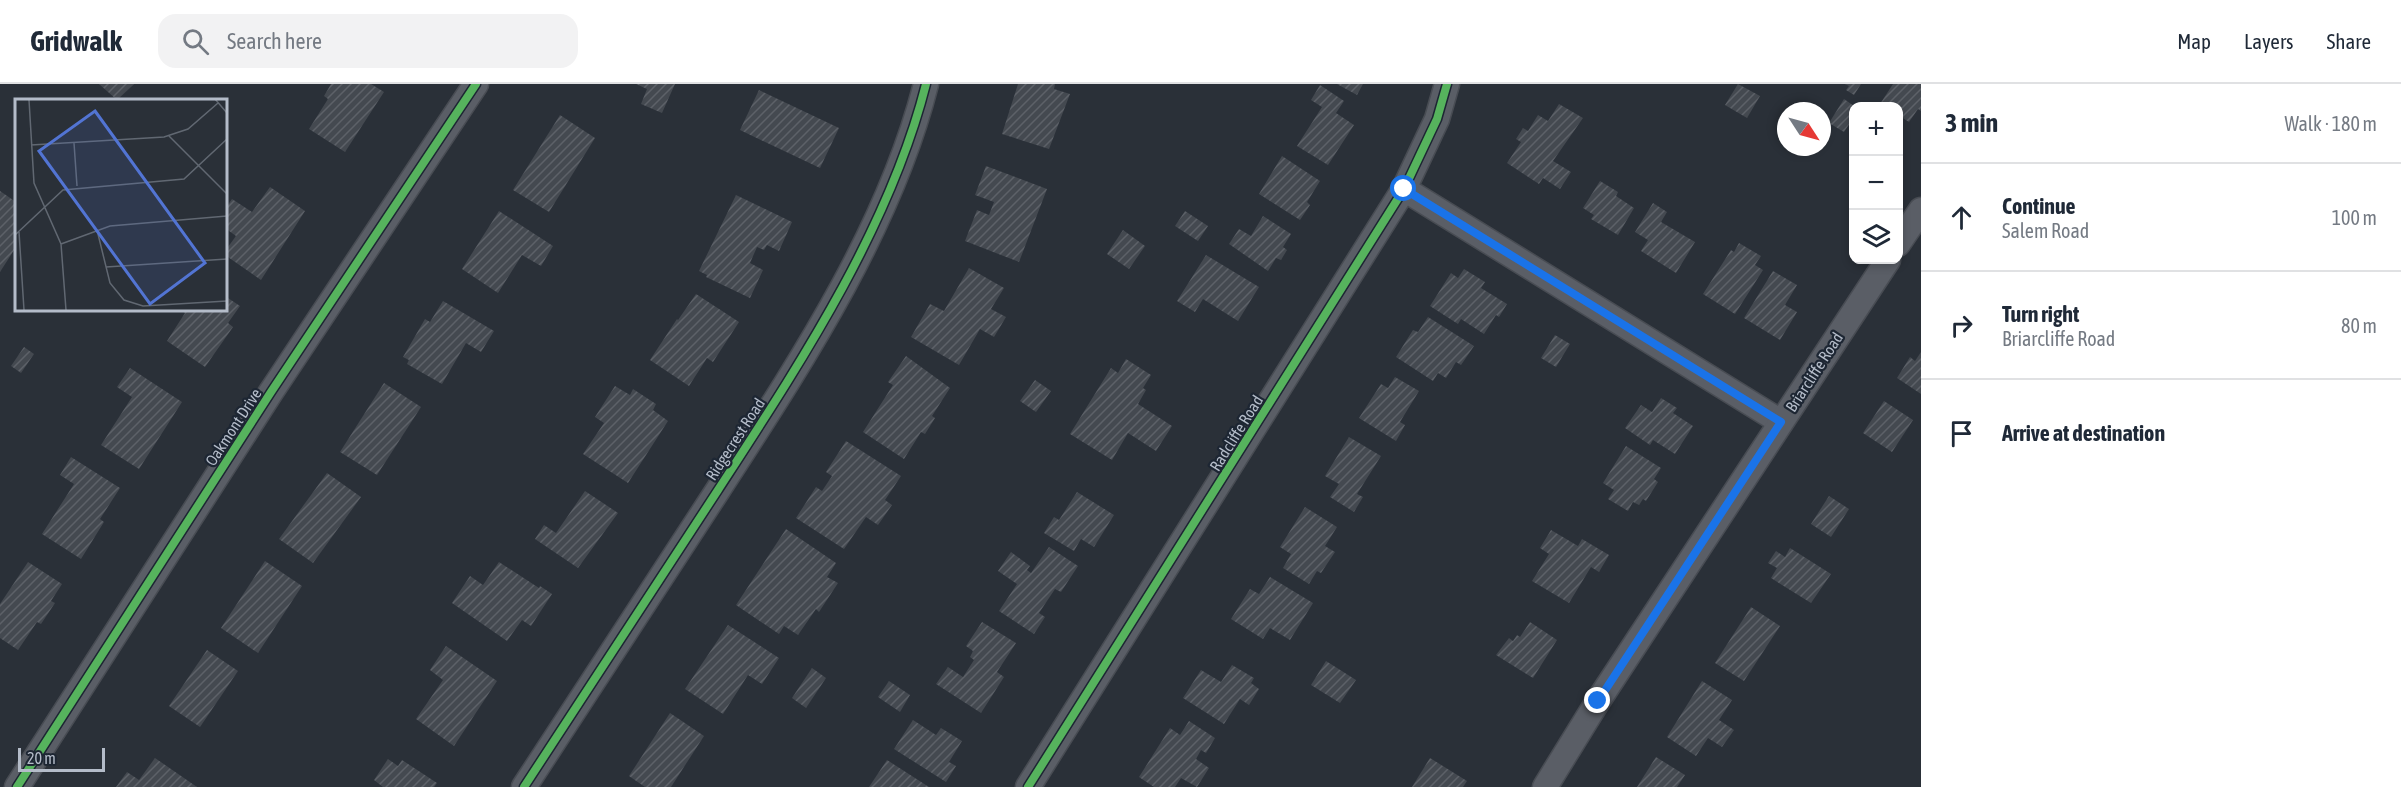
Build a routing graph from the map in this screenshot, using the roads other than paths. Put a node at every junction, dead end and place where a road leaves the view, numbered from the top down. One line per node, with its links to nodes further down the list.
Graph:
1 (476, 84): 9 (street, Oakmont Drive)
2 (1447, 84): 4 (street, Radcliffe Road)
3 (919, 86): 10 (street, Ridgecrest Road)
4 (1404, 189): 8 (street); 11 (street, Radcliffe Road)
5 (1921, 210): 6 (street)
6 (1903, 238)
7 (1885, 264): 8 (street, Briarcliffe Road)
8 (1781, 422): 12 (street, Briarcliffe Road)
9 (17, 787)
10 (524, 787)
11 (1028, 787)
12 (1545, 787)

